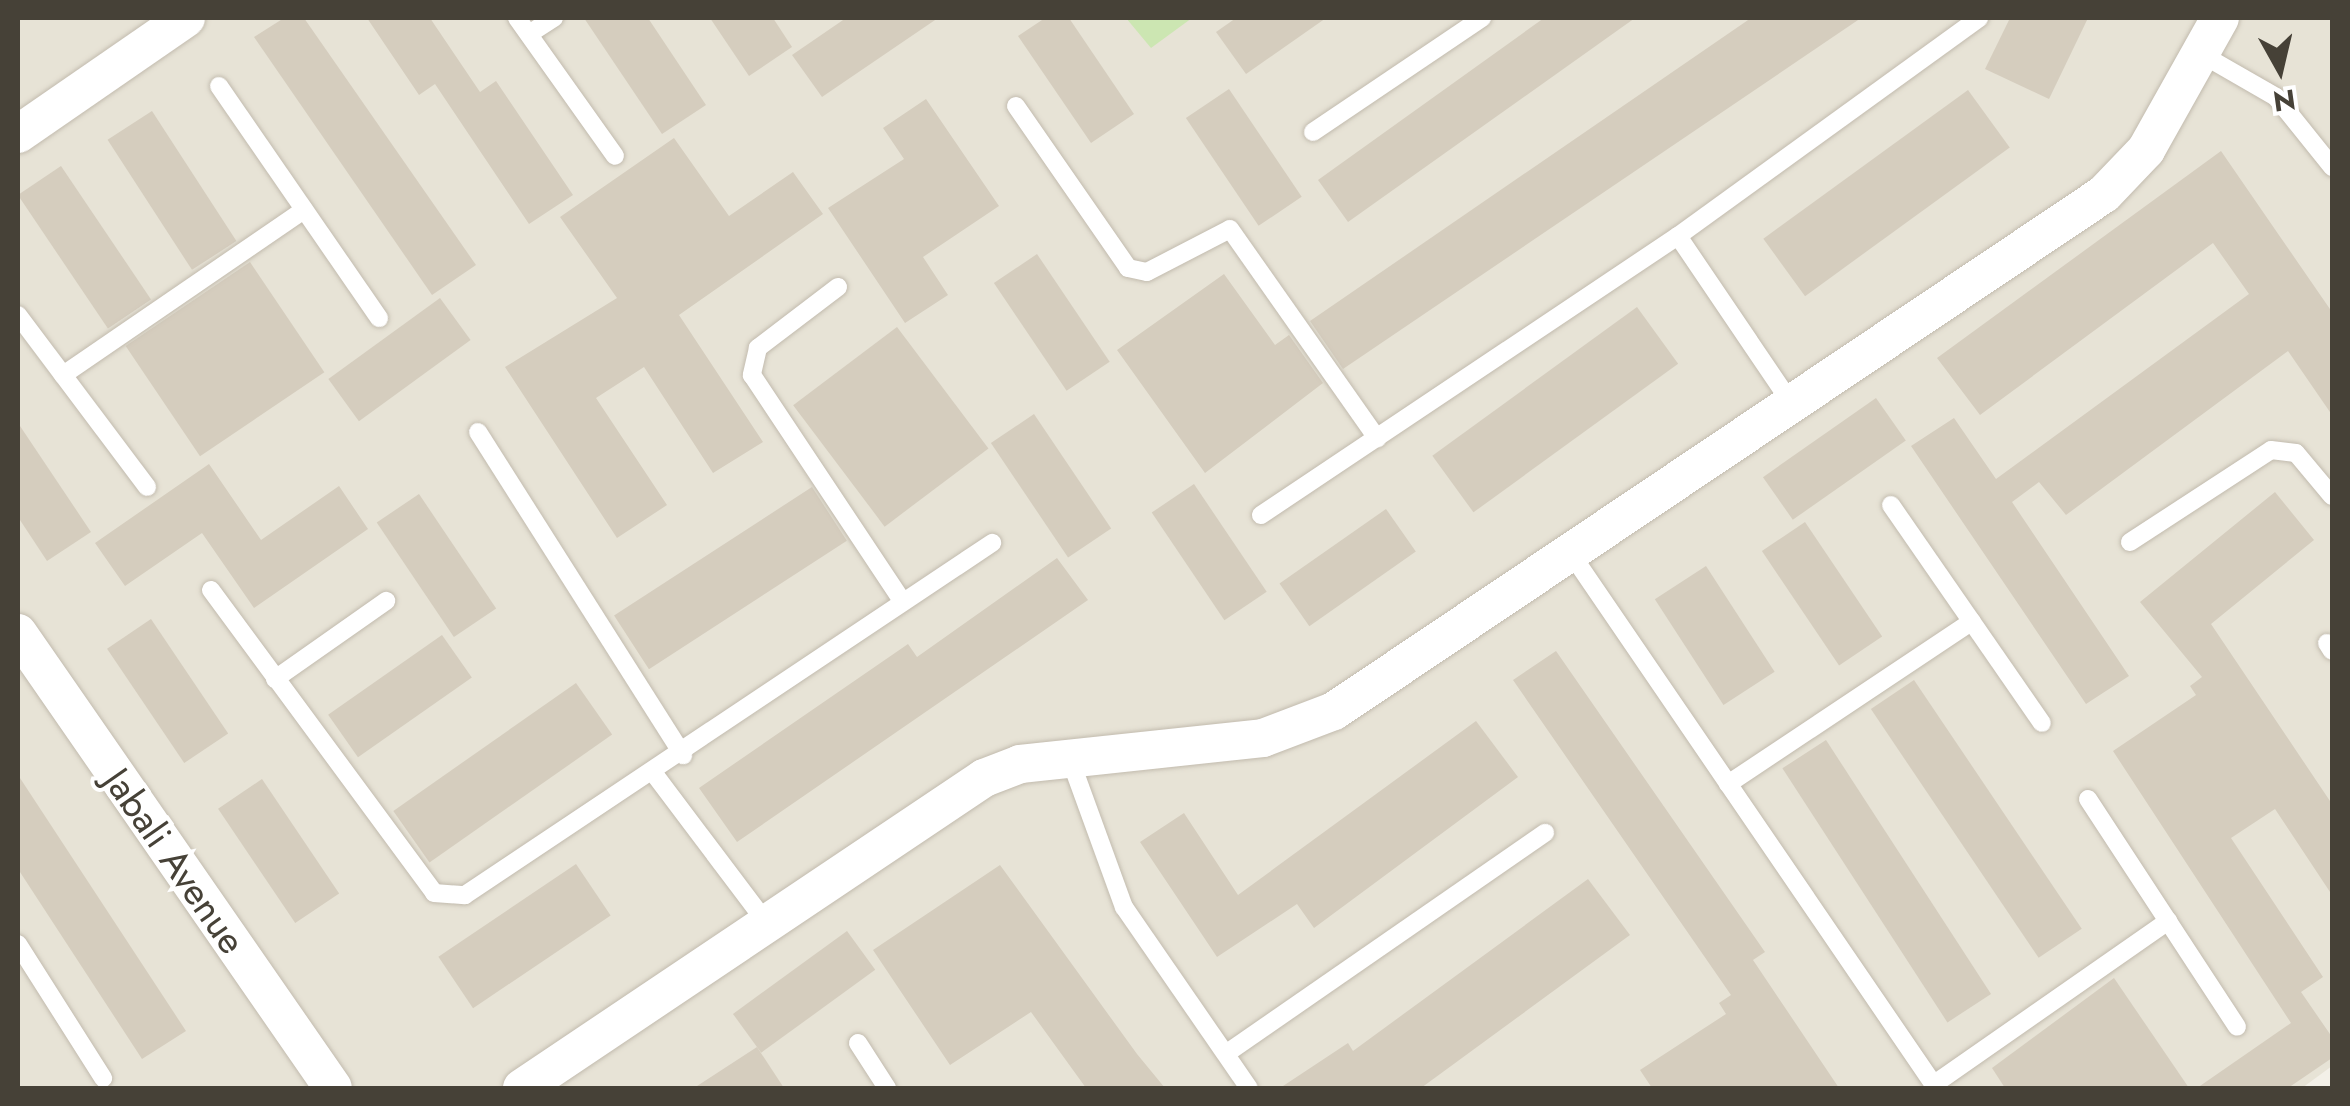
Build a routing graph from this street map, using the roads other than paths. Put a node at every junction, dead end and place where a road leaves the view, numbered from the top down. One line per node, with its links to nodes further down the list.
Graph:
1 (517, 18): 7 (lane)
2 (554, 18): 7 (lane)
3 (1482, 18): 11 (lane)
4 (1979, 18): 16 (lane)
5 (2220, 18): 8 (street)
6 (178, 20): 12 (street)
7 (529, 34): 13 (lane)
8 (2203, 55): 14 (lane); 21 (street)
9 (219, 86): 15 (lane)
10 (1016, 106): 23 (lane)
11 (1313, 132)
12 (18, 134)
13 (614, 156)
14 (2332, 167)
15 (304, 210): 19 (lane); 20 (lane)
16 (1678, 236): 21 (lane); 23 (lane)
17 (838, 287): 32 (lane)
18 (18, 315): 20 (lane)
19 (379, 318)
20 (63, 375): 24 (lane)
21 (1791, 403): 30 (street)
22 (478, 432): 38 (lane)
23 (1377, 438): 27 (lane)
24 (147, 487)
25 (2332, 496): 28 (lane)
26 (1892, 505): 34 (lane)
27 (1260, 515)
28 (2130, 542)
29 (992, 544): 32 (lane)
30 (1572, 555): 39 (street); 41 (lane)
31 (211, 590): 36 (lane)
32 (901, 599): 38 (lane)
33 (386, 602): 36 (lane)
34 (1972, 621): 37 (lane); 41 (lane)
35 (18, 632): 53 (street, Jabali Avenue)
36 (274, 679): 40 (lane)
37 (2042, 723)
38 (683, 755): 40 (lane)
39 (1070, 759): 45 (street); 50 (lane)
40 (655, 775): 45 (lane)
41 (1728, 784): 52 (lane)
42 (2088, 798): 44 (lane)
43 (1545, 833): 50 (lane)
44 (2168, 920): 48 (lane); 52 (lane)
45 (765, 921): 54 (street)
46 (18, 944): 47 (lane)
47 (24, 968): 51 (lane)
48 (2236, 1027)
49 (858, 1043): 55 (lane)
50 (1226, 1053): 56 (lane)
51 (103, 1078)
52 (1934, 1087)
53 (333, 1088)
54 (522, 1088)
55 (887, 1088)
56 (1249, 1088)

